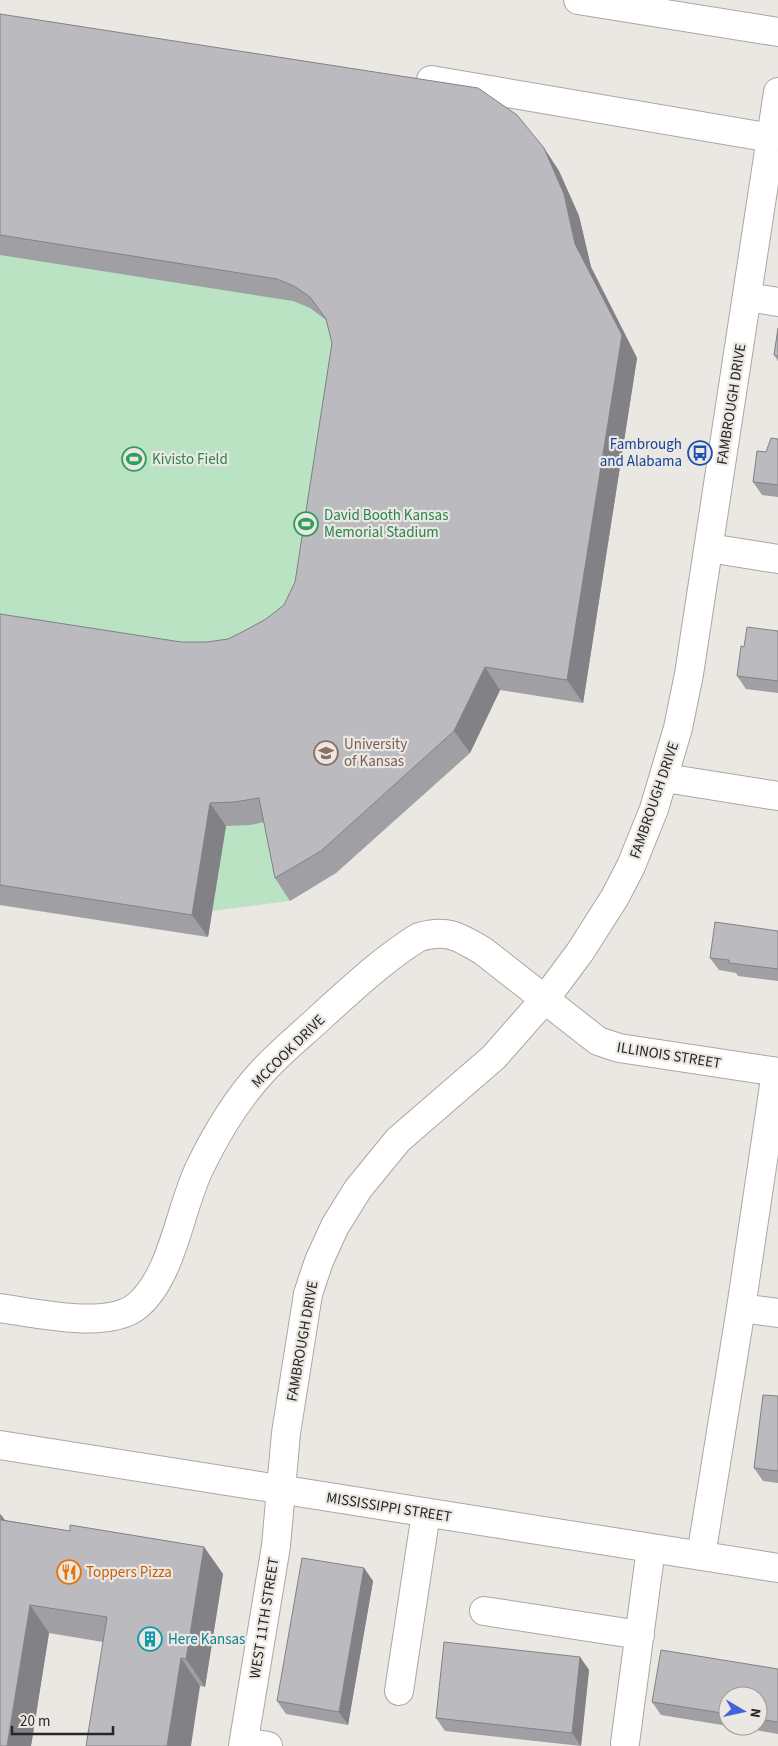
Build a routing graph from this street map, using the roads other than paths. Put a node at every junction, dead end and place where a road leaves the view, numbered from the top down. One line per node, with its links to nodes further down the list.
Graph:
1 (578, 0): 2 (street)
2 (778, 32)
3 (432, 80): 5 (street)
4 (778, 92): 5 (street, FAMBROUGH DRIVE)
5 (771, 138): 6 (street, FAMBROUGH DRIVE)
6 (748, 297): 7 (street); 8 (street, FAMBROUGH DRIVE)
7 (778, 302)
8 (709, 548): 9 (street); 10 (street, FAMBROUGH DRIVE)
9 (778, 559)
10 (665, 778): 11 (street); 12 (street, FAMBROUGH DRIVE)
11 (778, 796)
12 (545, 999): 13 (street, ILLINOIS STREET); 14 (street, MCCOOK DRIVE); 18 (street, FAMBROUGH DRIVE)
13 (777, 1072): 15 (street)
14 (0, 1308)
15 (741, 1308): 16 (street); 21 (street)
16 (778, 1313)
17 (0, 1445): 18 (street, MISSISSIPPI STREET)
18 (281, 1489): 19 (street, MISSISSIPPI STREET); 27 (street, WEST 11TH STREET)
19 (426, 1513): 20 (street, MISSISSIPPI STREET); 25 (street)
20 (651, 1548): 21 (street, MISSISSIPPI STREET); 24 (street)
21 (701, 1556): 22 (street, MISSISSIPPI STREET)
22 (778, 1568)
23 (484, 1611): 24 (street)
24 (640, 1635): 26 (street)
25 (399, 1691)
26 (625, 1743)
27 (252, 1745)

